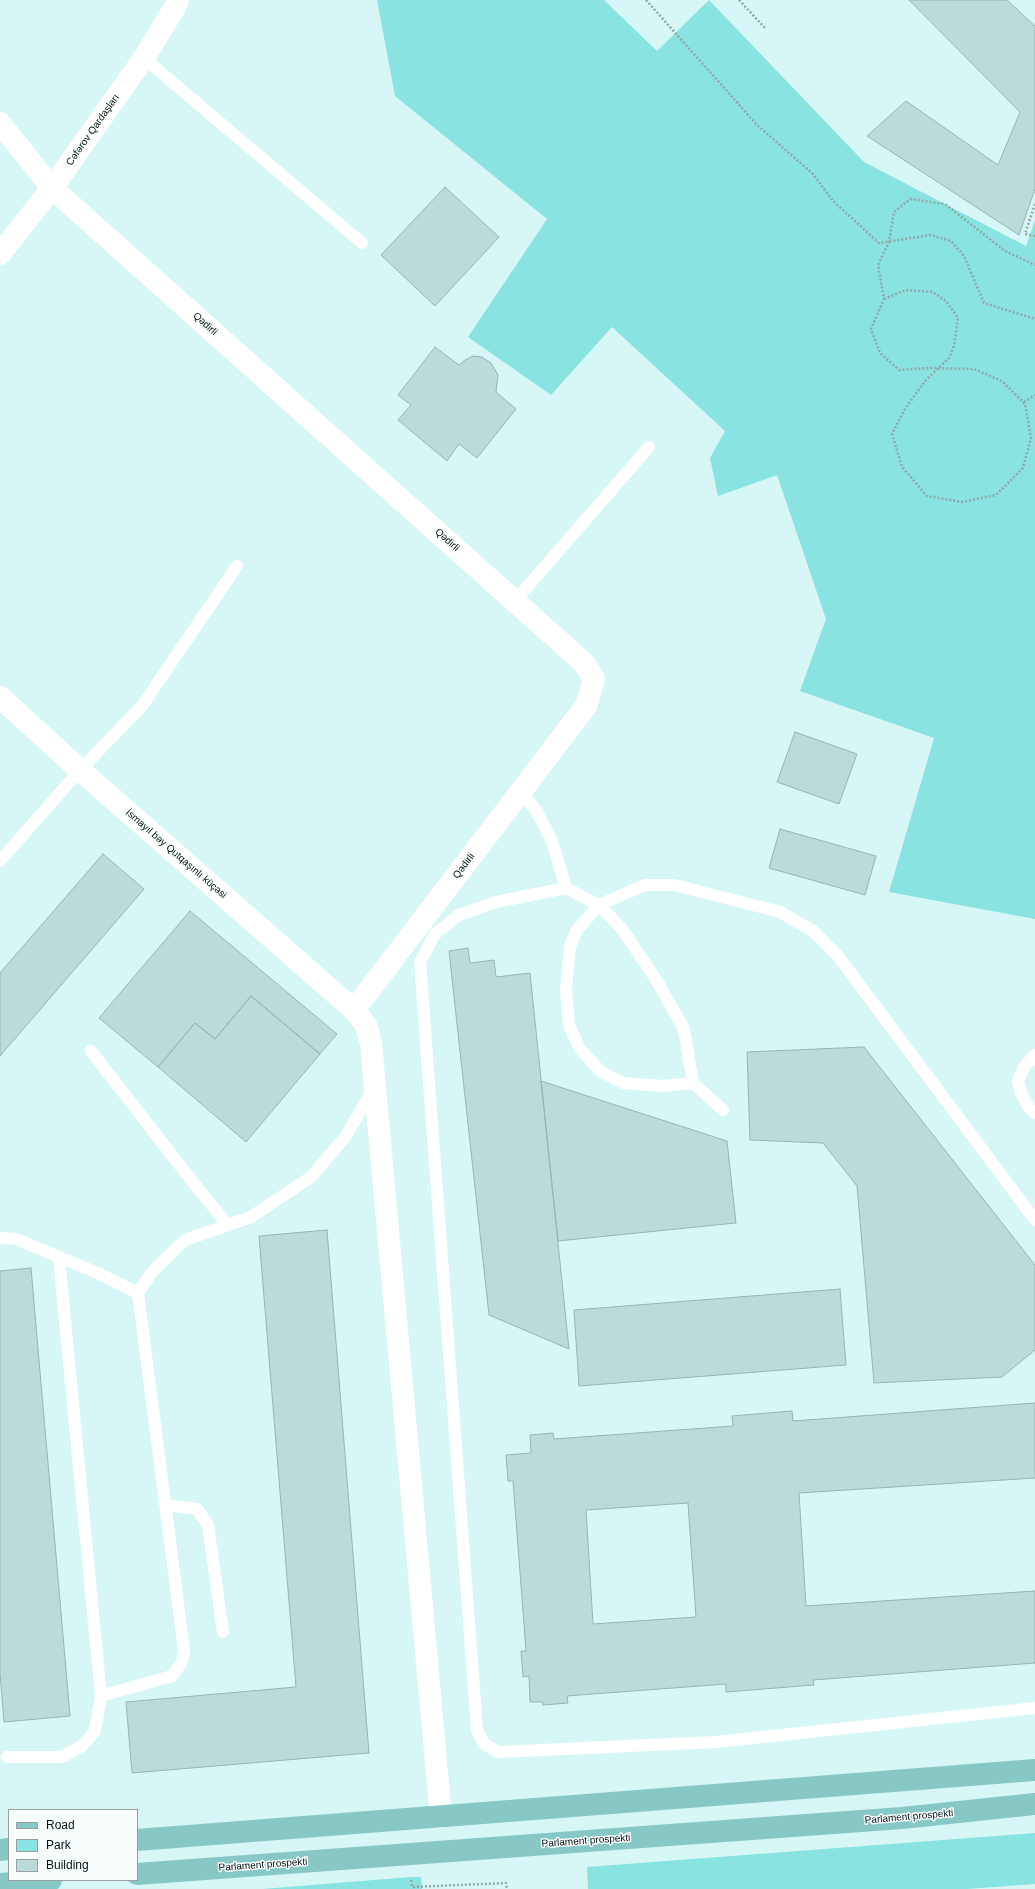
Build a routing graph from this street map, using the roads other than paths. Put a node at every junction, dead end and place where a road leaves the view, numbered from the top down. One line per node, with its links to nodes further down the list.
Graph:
1 (178, 0): 2 (street, Cəfərov Qardaşları)
2 (144, 58): 5 (street, Cəfərov Qardaşları); 6 (lane)
3 (0, 123): 4 (street, Qədirli)
4 (9, 148): 5 (street, Qədirli)
5 (52, 188): 7 (street, Cəfərov Qardaşları); 10 (street, Qədirli)
6 (362, 243)
7 (0, 254)
8 (649, 447): 10 (lane)
9 (236, 566): 12 (lane)
10 (515, 601): 13 (street, Qədirli)
11 (0, 697): 12 (street, İsmayıl bəy Qutqaşınlı küçəsi)
12 (80, 770): 14 (lane); 17 (street, İsmayıl bəy Qutqaşınlı küçəsi)
13 (521, 792): 15 (lane); 17 (street, Qədirli)
14 (0, 861)
15 (566, 888): 16 (lane); 32 (lane)
16 (599, 905): 20 (lane); 20 (lane); 24 (lane)
17 (354, 1010): 21 (street, İsmayıl bəy Qutqaşınlı küçəsi)
18 (91, 1051): 25 (lane)
19 (1035, 1055): 23 (lane)
20 (693, 1083): 22 (lane)
21 (375, 1086): 25 (lane); 36 (street, İsmayıl bəy Qutqaşınlı küçəsi)
22 (723, 1110)
23 (1035, 1113)
24 (1035, 1220)
25 (228, 1225): 28 (lane)
26 (0, 1238): 27 (lane)
27 (59, 1258): 28 (lane); 31 (lane)
28 (138, 1294): 29 (lane)
29 (166, 1505): 30 (lane); 31 (lane)
30 (223, 1632)
31 (101, 1696): 33 (lane)
32 (1035, 1708)
33 (7, 1757)
34 (1035, 1770): 36 (main road)
35 (1035, 1804): 38 (main road, Parlament prospekti)
36 (441, 1817): 37 (main road)
37 (138, 1840)
38 (138, 1874)
39 (38, 1881): 40 (main road)
40 (0, 1884)

